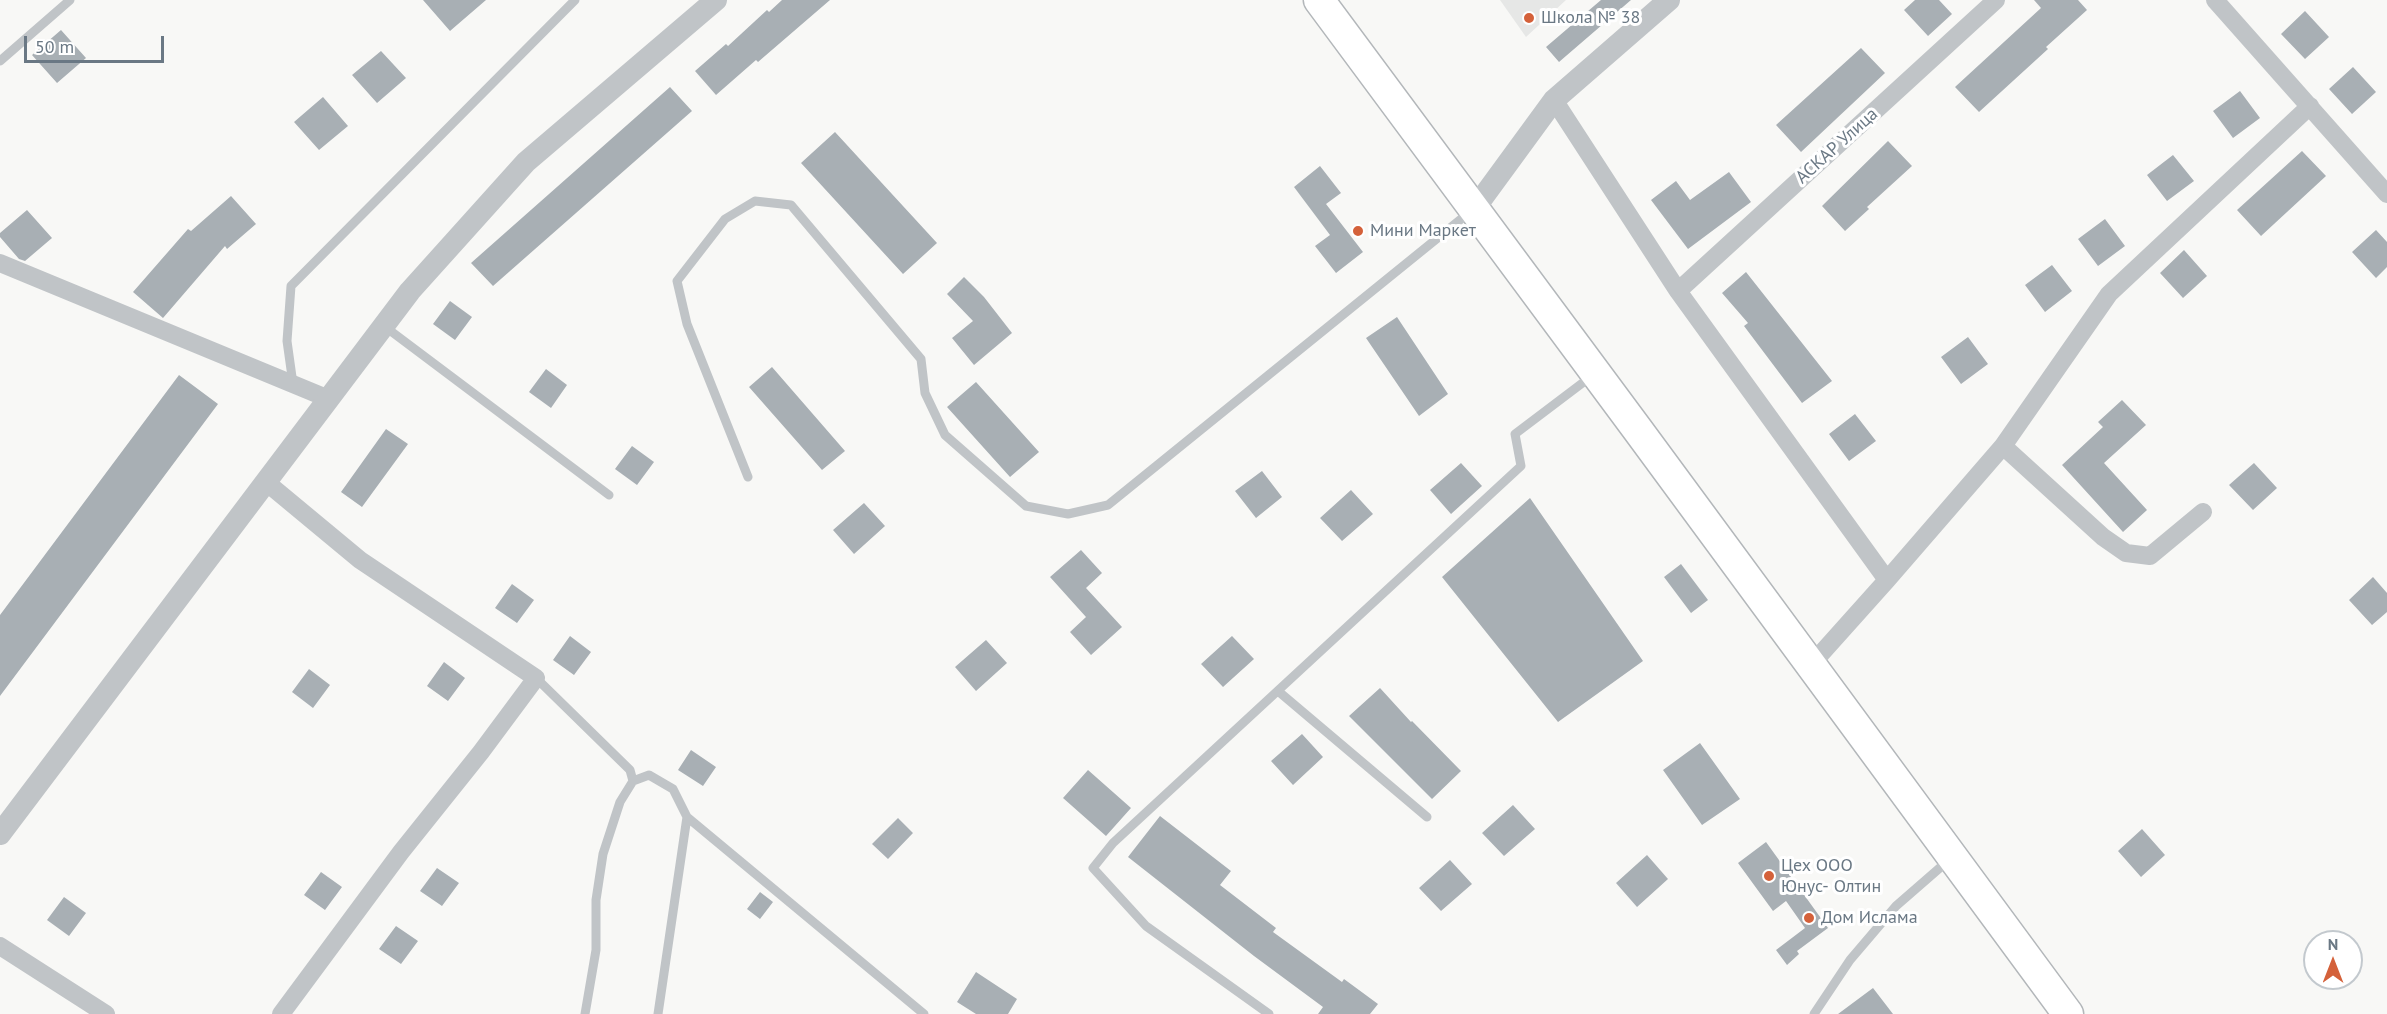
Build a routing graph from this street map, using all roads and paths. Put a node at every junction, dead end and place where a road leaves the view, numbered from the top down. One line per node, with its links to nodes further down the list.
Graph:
1 (70, 0): 8 (lane)
2 (575, 0): 17 (lane)
3 (716, 0): 15 (street)
4 (1319, 0): 12 (highway)
5 (1669, 0): 9 (street)
6 (1996, 0): 14 (street, АСКАР Улица)
7 (2215, 0): 10 (street)
8 (0, 61)
9 (1554, 100): 12 (street); 14 (street)
10 (2310, 106): 11 (street); 19 (street)
11 (2384, 184)
12 (1475, 208): 16 (highway); 20 (lane)
13 (0, 263): 17 (street)
14 (1678, 291): 24 (street)
15 (384, 326): 18 (street); 22 (lane)
16 (1596, 373): 25 (highway); 27 (lane)
17 (293, 384): 18 (street)
18 (329, 399): 21 (street)
19 (2003, 446): 23 (street); 24 (street)
20 (748, 477)
21 (266, 482): 26 (street); 31 (street)
22 (609, 495)
23 (2203, 512)
24 (1887, 580): 25 (street)
25 (1810, 666): 32 (highway)
26 (536, 678): 28 (lane); 35 (street)
27 (1278, 691): 30 (lane); 39 (lane)
28 (633, 781): 29 (lane); 36 (lane)
29 (687, 817): 37 (lane); 38 (lane)
30 (1427, 817)
31 (0, 834)
32 (1952, 858): 40 (lane); 41 (highway)
33 (0, 946): 34 (street)
34 (106, 1014)
35 (281, 1014)
36 (585, 1014)
37 (658, 1014)
38 (924, 1014)
39 (1269, 1014)
40 (1814, 1014)
41 (2068, 1014)

